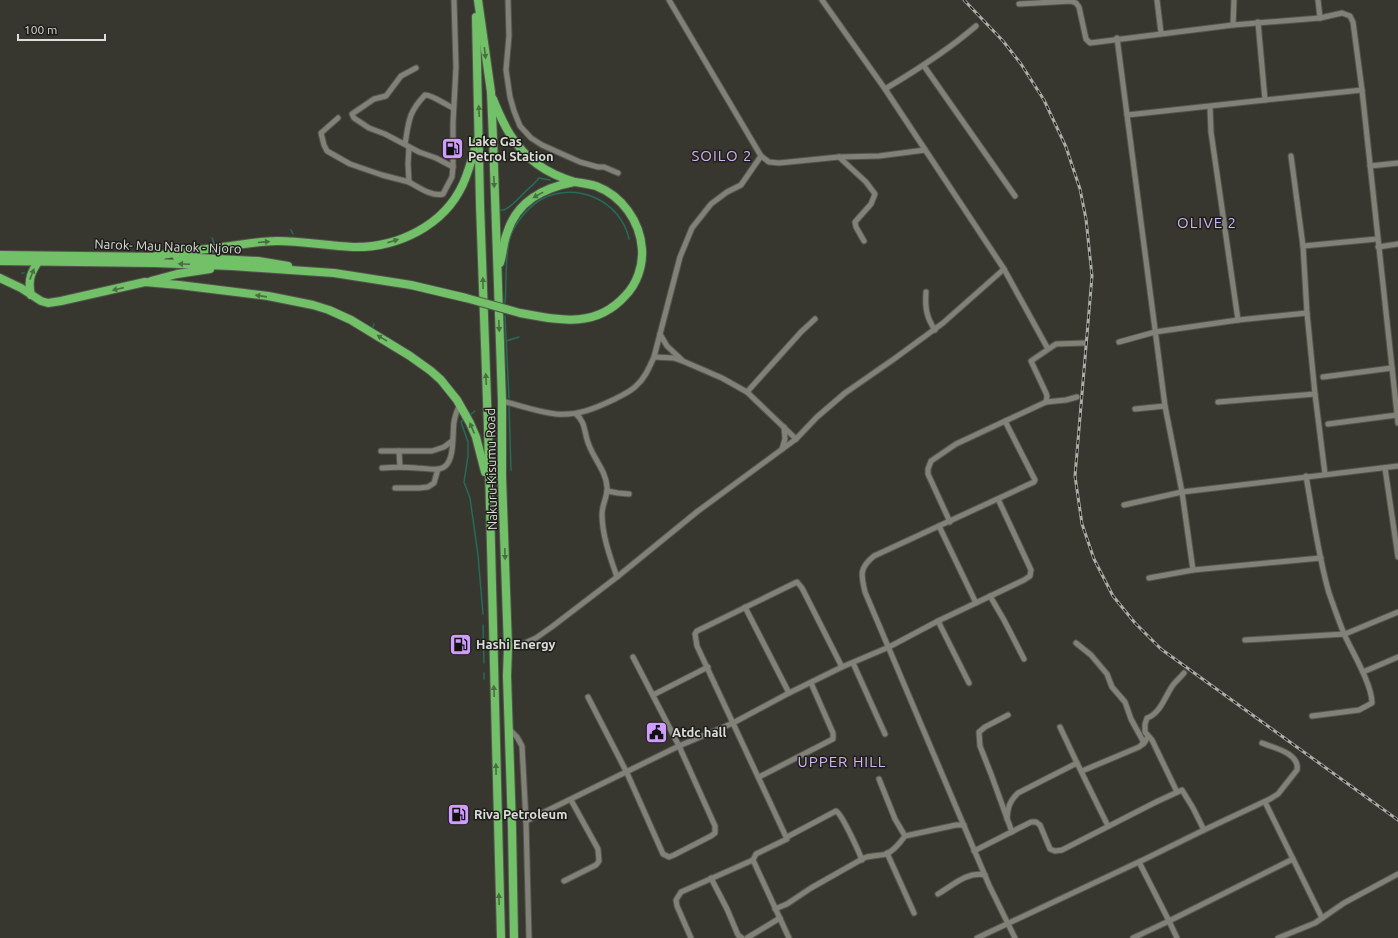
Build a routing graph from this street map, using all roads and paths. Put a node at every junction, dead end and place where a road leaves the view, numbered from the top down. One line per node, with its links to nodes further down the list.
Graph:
1 (454, 0): 23 (street)
2 (477, 0): 20 (highway, Nakuru-Kisumu Road, one-way to 20); 26 (highway, Nakuru-Kisumu Road, one-way to 2)
3 (508, 0): 35 (street)
4 (668, 0): 29 (street)
5 (822, 0): 18 (street)
6 (1157, 0): 14 (street)
7 (1234, 0): 12 (street)
8 (1318, 0): 10 (street)
9 (1019, 4): 15 (street)
10 (1320, 18): 11 (street); 19 (street)
11 (1258, 22): 12 (street); 21 (street)
12 (1233, 25): 14 (street)
13 (976, 26): 16 (street)
14 (1161, 33): 15 (street)
15 (1117, 38): 24 (street)
16 (924, 66): 18 (street); 38 (street)
17 (416, 68): 27 (street)
18 (885, 89): 28 (street)
19 (1362, 90): 21 (street); 33 (street)
20 (491, 92): 37 (highway, Narok- Mau Narok - Njoro); 50 (highway, Nakuru-Kisumu Road, one-way to 50)
21 (1265, 100): 22 (street)
22 (1210, 107): 24 (street); 58 (street)
23 (453, 108): 27 (street); 34 (street)
24 (1127, 115): 60 (street)
25 (338, 118): 36 (street)
26 (480, 131): 45 (highway, one-way to 26); 99 (highway, Nakuru-Kisumu Road, one-way to 26)
27 (407, 146): 34 (street); 36 (street)
28 (925, 150): 31 (street); 49 (street)
29 (761, 156): 31 (street); 61 (street)
30 (1291, 156): 42 (street)
31 (839, 157): 40 (street)
32 (1398, 163): 33 (street)
33 (1370, 166): 39 (street)
34 (453, 167): 36 (street)
35 (618, 173)
36 (409, 182)
37 (575, 182): 50 (highway, one-way to 50); 51 (highway, Narok- Mau Narok - Njoro, bridge)
38 (1015, 196)
39 (1377, 239): 42 (street); 43 (street)
40 (864, 241)
41 (1398, 244): 43 (street)
42 (1304, 246): 56 (street)
43 (1378, 247): 67 (street)
44 (0, 255): 46 (highway, Narok- Mau Narok - Njoro)
45 (156, 256): 46 (highway, Narok- Mau Narok - Njoro); 51 (highway, Narok- Mau Narok - Njoro)
46 (41, 258): 47 (highway, Narok- Mau Narok - Njoro); 48 (highway, Narok- Mau Narok - Njoro, one-way to 46); 55 (highway, one-way to 46)
47 (0, 261)
48 (232, 266): 51 (highway, Narok- Mau Narok - Njoro); 53 (highway)
49 (1004, 269): 59 (street); 64 (street)
50 (497, 272): 72 (highway, Nakuru-Kisumu Road, one-way to 72)
51 (334, 274)
52 (0, 278): 55 (highway)
53 (145, 282): 55 (highway, one-way to 55); 75 (highway, one-way to 53)
54 (926, 292): 59 (street)
55 (31, 295)
56 (1308, 313): 58 (street); 70 (street)
57 (815, 319): 69 (street)
58 (1238, 320): 60 (street)
59 (935, 330): 84 (street)
60 (1156, 332): 62 (street); 76 (street)
61 (660, 334): 65 (street); 66 (street)
62 (1119, 342)
63 (1084, 343): 64 (street)
64 (1048, 349): 73 (street)
65 (654, 357): 66 (street); 78 (street)
66 (685, 362): 69 (street)
67 (1392, 368): 68 (street); 79 (street)
68 (1323, 377)
69 (747, 392): 83 (street)
70 (1315, 394): 74 (street); 94 (street)
71 (1077, 397): 73 (street)
72 (502, 401): 78 (street); 119 (highway, Nakuru-Kisumu Road, one-way to 119)
73 (1046, 402): 80 (street)
74 (1218, 402)
75 (460, 405): 85 (street); 99 (highway, one-way to 75)
76 (1165, 406): 77 (street); 98 (street)
77 (1135, 409)
78 (576, 414): 97 (street)
79 (1397, 415): 81 (street); 82 (street)
80 (1005, 421): 101 (street); 103 (street)
81 (1398, 423)
82 (1328, 424)
83 (784, 427): 84 (street); 86 (street)
84 (796, 439): 86 (street)
85 (452, 441): 88 (street); 93 (street)
86 (782, 450): 108 (street)
87 (381, 451): 88 (street)
88 (400, 451): 90 (street)
89 (1398, 466): 92 (street)
90 (400, 467): 91 (street); 93 (street)
91 (382, 468)
92 (1385, 468): 94 (street); 105 (street)
93 (438, 469): 96 (street)
94 (1326, 474): 95 (street)
95 (1306, 476): 98 (street); 106 (street)
96 (395, 488)
97 (607, 490): 100 (street); 108 (street)
98 (1182, 492): 102 (street); 107 (street)
99 (489, 493): 177 (highway, Nakuru-Kisumu Road, one-way to 99)
100 (629, 494)
101 (998, 499): 103 (street); 110 (street)
102 (1124, 505)
103 (950, 522): 104 (street)
104 (939, 526): 111 (street); 118 (street)
105 (1398, 557)
106 (1320, 558): 107 (street); 115 (street)
107 (1193, 570): 109 (street)
108 (617, 577): 119 (street)
109 (1149, 578)
110 (990, 596): 111 (street); 122 (street)
111 (976, 603): 114 (street)
112 (745, 607): 124 (street); 125 (street); 130 (street)
113 (1398, 612): 115 (street)
114 (938, 621): 118 (street); 128 (street)
115 (1345, 634): 116 (street); 126 (street)
116 (1245, 640)
117 (1076, 643): 141 (street)
118 (889, 647): 123 (street); 153 (street)
119 (508, 648): 137 (highway, Nakuru-Kisumu Road)
120 (633, 657): 131 (street)
121 (1398, 657): 126 (street)
122 (1024, 659)
123 (853, 663): 125 (street); 138 (street)
124 (708, 667): 131 (street); 135 (street)
125 (842, 667): 129 (street)
126 (1363, 672): 134 (street)
127 (1184, 673): 139 (street)
128 (970, 682)
129 (811, 683): 130 (street); 146 (street)
130 (789, 693): 135 (street)
131 (653, 695): 142 (street)
132 (588, 698): 145 (street)
133 (1008, 715): 151 (street)
134 (1312, 716)
135 (733, 723): 142 (street); 146 (street)
136 (1060, 726): 143 (street)
137 (509, 729): 152 (street); 178 (highway, Nakuru-Kisumu Road)
138 (885, 734)
139 (1148, 736): 141 (street); 148 (street)
140 (1262, 743): 150 (street)
141 (1143, 744): 144 (street)
142 (679, 746): 145 (street); 145 (street)
143 (1077, 763): 144 (street); 151 (street)
144 (1082, 771): 154 (street)
145 (626, 773): 149 (street)
146 (759, 777): 157 (street)
147 (879, 779): 158 (street)
148 (1177, 792): 154 (street); 155 (street)
149 (571, 800): 152 (street); 168 (street)
150 (1265, 802): 155 (street); 161 (street)
151 (1007, 819): 156 (street)
152 (526, 821): 179 (street)
153 (964, 825): 158 (street); 159 (street)
154 (1108, 826): 156 (street)
155 (1204, 830): 164 (street)
156 (1012, 832): 159 (street)
157 (786, 836): 162 (street); 163 (street)
158 (905, 836): 160 (street)
159 (974, 851): 166 (street)
160 (887, 853): 163 (street); 171 (street)
161 (1293, 859): 173 (street); 174 (street)
162 (752, 860): 167 (street); 170 (street)
163 (862, 860): 170 (street)
164 (1140, 862): 174 (street); 175 (street)
165 (1398, 874): 173 (street)
166 (985, 876): 169 (street); 175 (street)
167 (711, 878): 176 (street); 180 (street)
168 (564, 881)
169 (938, 894)
170 (775, 909): 172 (street)
171 (914, 913)
172 (780, 918): 182 (street); 183 (street)
173 (1322, 918): 188 (street)
174 (1169, 922): 186 (street); 187 (street)
175 (1007, 923): 184 (street); 185 (street)
176 (740, 936): 181 (street)
177 (501, 938)
178 (514, 938)
179 (529, 938)
180 (691, 938)
181 (733, 938)
182 (747, 938)
183 (789, 938)
184 (977, 938)
185 (1015, 938)
186 (1133, 938)
187 (1177, 938)
188 (1278, 938)

